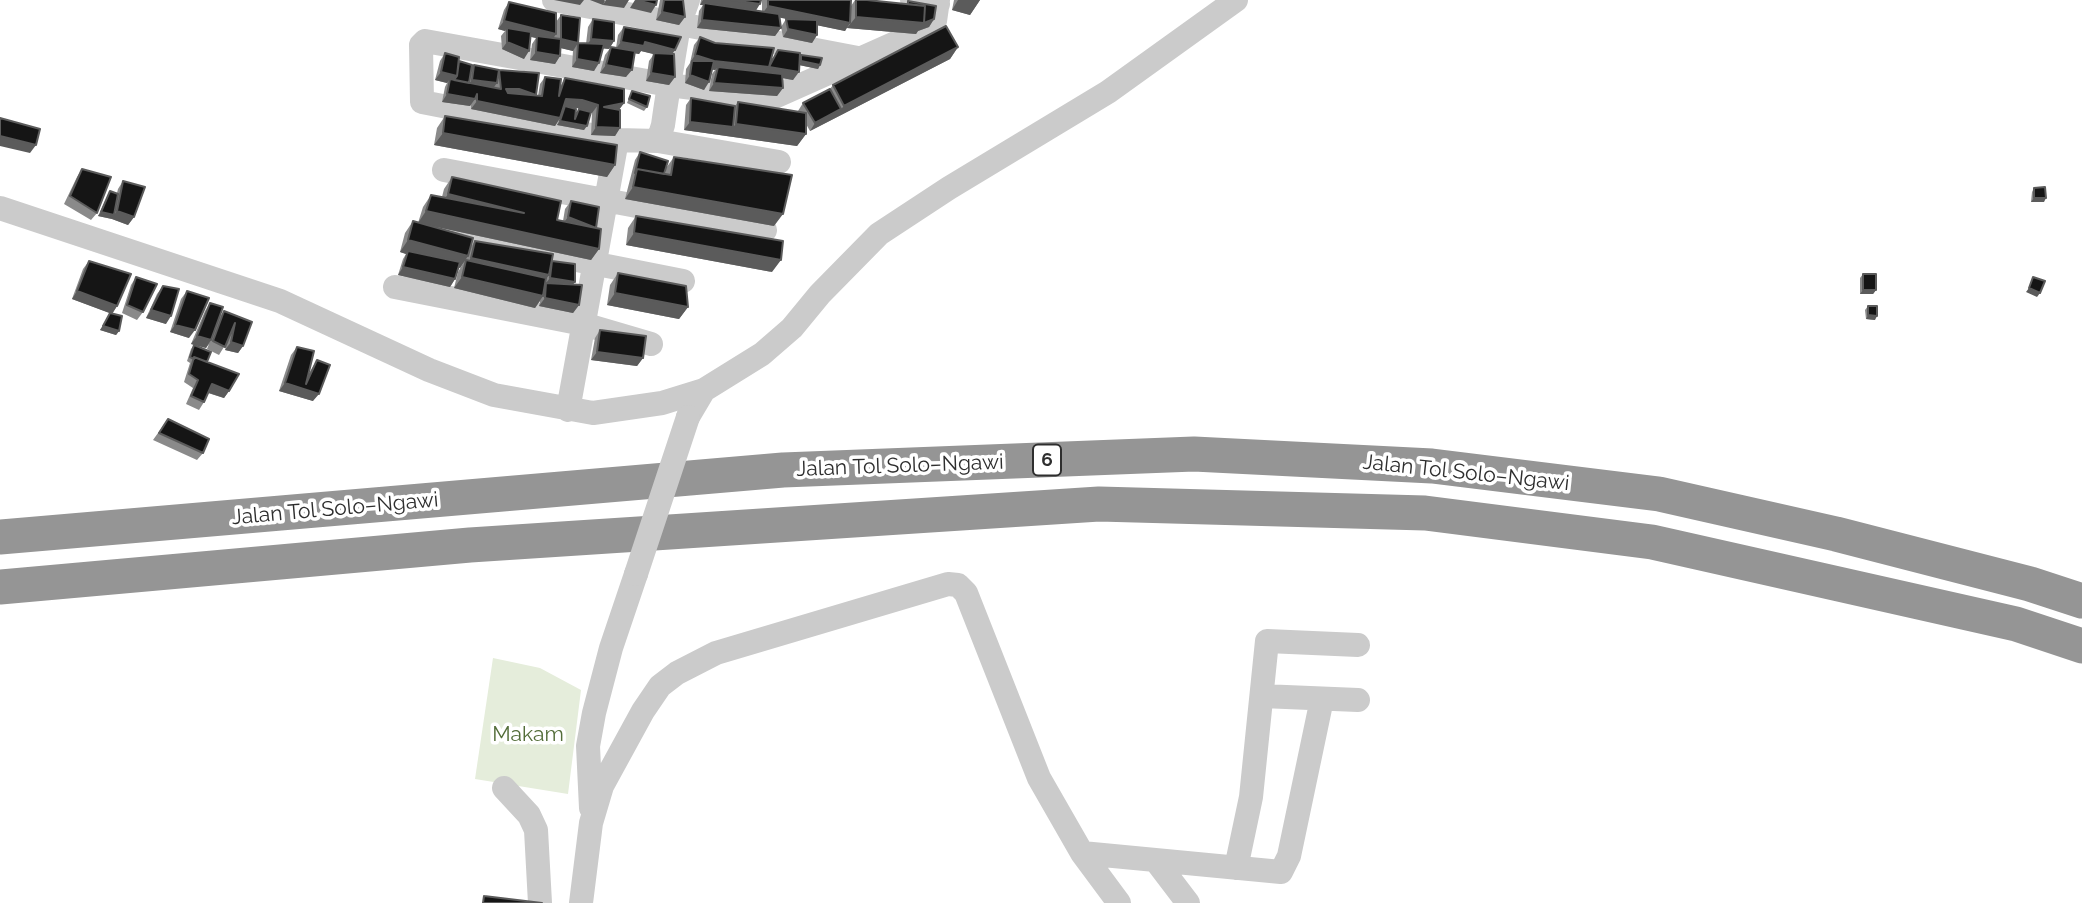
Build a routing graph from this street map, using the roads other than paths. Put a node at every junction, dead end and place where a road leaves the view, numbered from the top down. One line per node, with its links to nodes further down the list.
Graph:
1 (554, 0): 6 (street)
2 (688, 0): 6 (street)
3 (912, 0): 5 (street)
4 (1236, 0): 22 (street)
5 (938, 2): 7 (street)
6 (679, 25): 7 (street); 8 (street)
7 (863, 59): 8 (street)
8 (669, 85): 9 (street); 10 (street)
9 (617, 140): 10 (street); 13 (street)
10 (658, 141): 11 (street)
11 (779, 162)
12 (444, 170): 13 (street)
13 (606, 200): 16 (street); 17 (street)
14 (0, 208): 23 (street)
15 (412, 228): 17 (street)
16 (765, 230)
17 (594, 264): 18 (street); 20 (street)
18 (683, 281)
19 (395, 287): 20 (street)
20 (583, 324): 21 (street); 23 (street)
21 (651, 344)
22 (704, 390): 23 (street); 33 (street, bridge)
23 (568, 410)
24 (0, 537): 26 (highway, Jalan Tol Solo–Ngawi / 6)
25 (0, 587): 28 (highway, 6)
26 (2082, 601)
27 (1358, 645): 29 (street)
28 (2082, 646)
29 (1262, 696): 30 (street); 36 (street)
30 (1321, 699): 31 (street); 36 (street)
31 (1358, 700)
32 (504, 788): 37 (street)
33 (592, 823): 34 (street); 38 (street)
34 (1082, 853): 35 (street); 39 (street)
35 (1156, 861): 36 (street); 40 (street)
36 (1236, 869)
37 (540, 903)
38 (581, 903)
39 (1119, 903)
40 (1188, 903)

